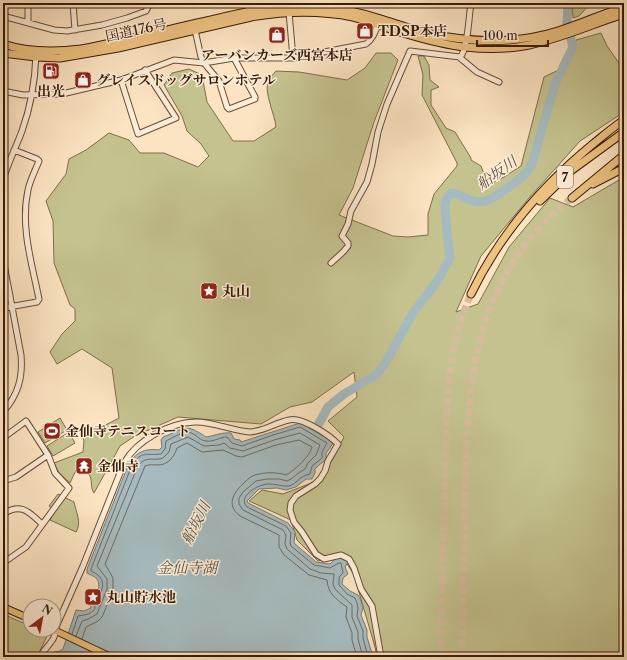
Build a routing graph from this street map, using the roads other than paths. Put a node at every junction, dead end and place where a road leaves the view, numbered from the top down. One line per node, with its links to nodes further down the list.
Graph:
1 (28, 3): 9 (street)
2 (73, 3): 11 (street)
3 (150, 3): 11 (street)
4 (471, 3): 13 (street)
5 (310, 4): 13 (highway, 国道176号); 16 (highway, 国道176号)
6 (623, 10): 13 (highway, 国道176号)
7 (289, 12): 10 (highway, 国道176号); 12 (highway, 国道176号); 19 (street)
8 (3, 16): 9 (street)
9 (28, 23): 11 (street)
10 (378, 24): 13 (highway, 国道176号); 19 (street)
11 (75, 30)
12 (195, 30): 16 (highway, 国道176号); 20 (street)
13 (465, 43): 17 (street)
14 (3, 44): 16 (highway, 国道176号)
15 (3, 53): 16 (highway, 国道176号)
16 (36, 54): 25 (street)
17 (459, 57): 23 (street); 36 (street)
18 (234, 58): 19 (street); 20 (street); 20 (street)
19 (293, 58)
20 (204, 63): 21 (street)
21 (145, 70): 22 (street); 22 (street)
22 (121, 80): 25 (street)
23 (499, 82)
24 (3, 91): 25 (street)
25 (32, 95): 28 (street)
26 (624, 120): 34 (highway)
27 (624, 132): 34 (highway, 7)
28 (14, 150): 31 (street); 38 (street)
29 (624, 155): 32 (highway, 7)
30 (624, 168): 32 (highway, 7)
31 (3, 180)
32 (580, 191): 33 (highway, 7)
33 (572, 198)
34 (512, 229): 37 (highway, 7)
35 (3, 259): 38 (street)
36 (331, 263)
37 (471, 294)
38 (12, 307): 39 (street); 40 (street)
39 (3, 308)
40 (3, 412)
41 (3, 438): 42 (street)
42 (48, 456): 43 (street); 45 (street)
43 (3, 481)
44 (3, 514): 45 (street)
45 (42, 524): 46 (street)
46 (3, 563)
47 (3, 607): 49 (main road)
48 (62, 613): 54 (street)
49 (22, 615)
50 (62, 634): 53 (main road)
51 (53, 638): 52 (street)
52 (40, 657)
53 (111, 657)
54 (381, 657)

